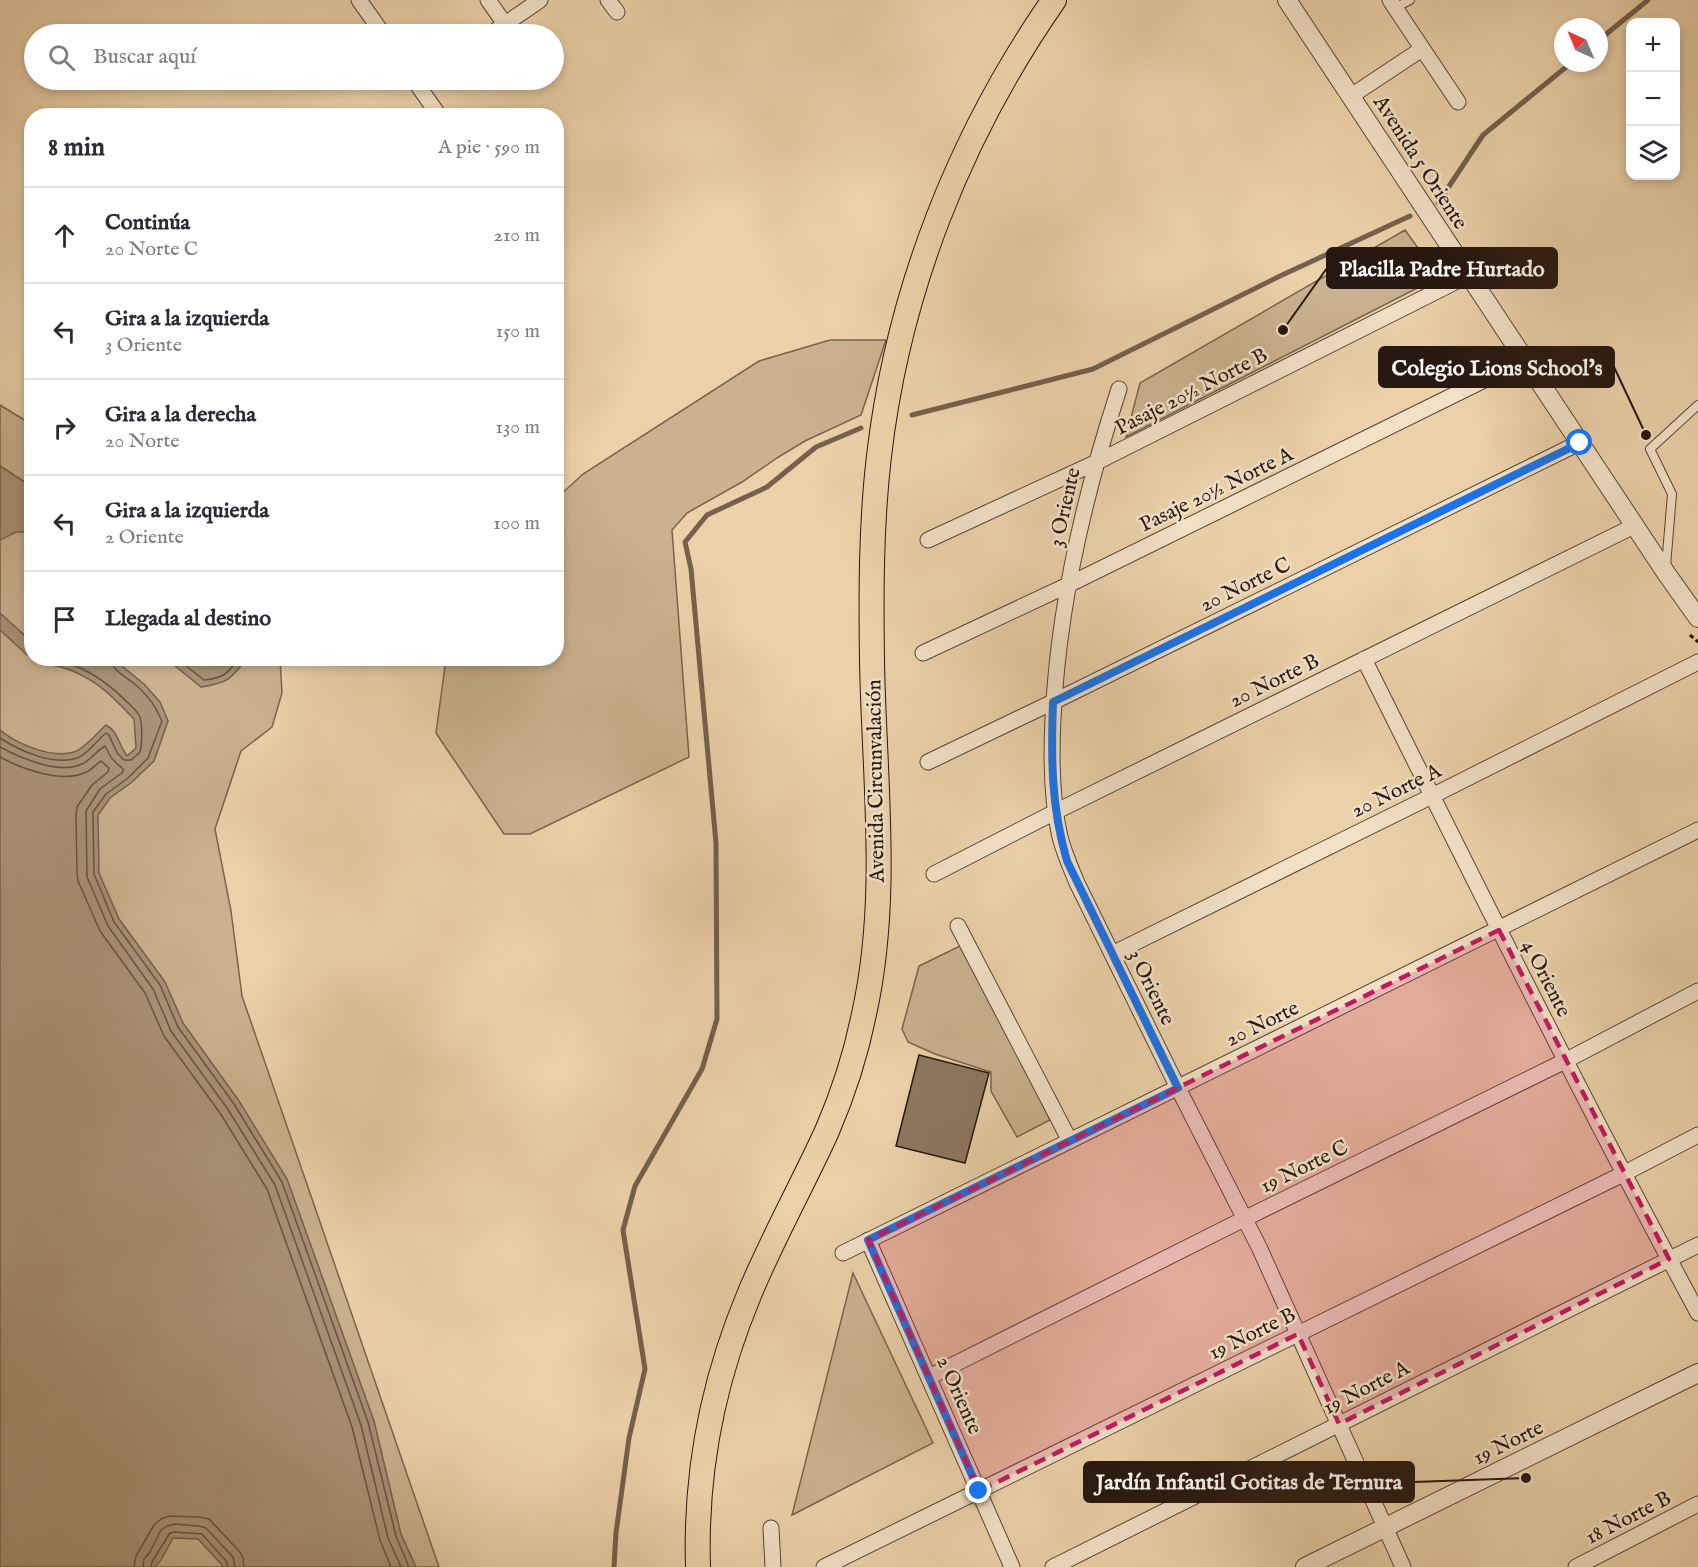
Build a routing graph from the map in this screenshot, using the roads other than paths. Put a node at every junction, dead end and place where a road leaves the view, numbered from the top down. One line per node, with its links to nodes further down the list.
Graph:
1 (359, 0): 8 (street)
2 (488, 0): 9 (street)
3 (540, 0): 10 (street)
4 (1054, 0): 59 (main road, Avenida Circunvalación)
5 (1287, 0): 13 (street, Avenida 5 Oriente)
6 (1410, 0): 7 (lane)
7 (1392, 4): 11 (street)
8 (376, 24)
9 (504, 24)
10 (514, 24)
11 (1422, 49): 13 (street); 14 (street)
12 (424, 90): 15 (street)
13 (1351, 96): 16 (street, Avenida 5 Oriente)
14 (1458, 102)
15 (435, 108)
16 (1469, 275): 17 (street, Avenida 5 Oriente); 21 (street, Pasaje 20½ Norte B)
17 (1525, 360): 20 (street, Avenida 5 Oriente); 25 (street, Pasaje 20½ Norte A)
18 (1119, 389): 21 (street, 3 Oriente)
19 (1698, 405): 24 (lane)
20 (1580, 443): 22 (street, Avenida 5 Oriente); 30 (street, 20 Norte C)
21 (1097, 462): 23 (street, Pasaje 20½ Norte B); 25 (street, 3 Oriente)
22 (1634, 526): 24 (street, Avenida 5 Oriente); 28 (street, 20 Norte B)
23 (928, 540)
24 (1665, 573): 26 (street, Avenida 5 Oriente)
25 (1068, 585): 27 (street, Pasaje 20½ Norte A); 30 (street, 3 Oriente)
26 (1698, 618)
27 (923, 653)
28 (1364, 659): 32 (street, 4 Oriente); 33 (street, 20 Norte B)
29 (1698, 662): 32 (street, 20 Norte A)
30 (1053, 702): 31 (street, 20 Norte C); 33 (street, 3 Oriente)
31 (928, 762)
32 (1432, 796): 37 (street, 4 Oriente); 38 (street, 20 Norte A)
33 (1055, 812): 35 (street, 20 Norte B); 38 (street, 3 Oriente)
34 (1698, 831): 37 (street, 20 Norte)
35 (934, 874)
36 (958, 926): 43 (street)
37 (1499, 930): 40 (street, 4 Oriente); 41 (street, 20 Norte)
38 (1112, 954): 41 (street, 3 Oriente)
39 (1698, 991): 40 (street, 19 Norte C)
40 (1564, 1060): 44 (street, 4 Oriente); 45 (street, 19 Norte C)
41 (1178, 1088): 43 (street, 20 Norte); 45 (street, 3 Oriente)
42 (1698, 1135): 44 (street, 19 Norte B)
43 (1070, 1141): 46 (street, 20 Norte)
44 (1623, 1174): 49 (street, 4 Oriente); 51 (street, 19 Norte B)
45 (1244, 1219): 51 (street, 3 Oriente); 53 (street, 19 Norte C)
46 (868, 1240): 48 (street, 20 Norte); 53 (street, 2 Oriente)
47 (1698, 1245): 49 (street, 19 Norte A)
48 (843, 1253)
49 (1669, 1259): 50 (street, 4 Oriente); 54 (street, 19 Norte A)
50 (1698, 1313)
51 (1298, 1334): 54 (street, 3 Oriente); 55 (street, 19 Norte B)
52 (1698, 1373): 57 (street, 19 Norte)
53 (929, 1377): 55 (street, 2 Oriente)
54 (1339, 1424): 57 (street, 3 Oriente); 63 (street, 19 Norte A)
55 (979, 1491): 61 (street, 19 Norte B); 62 (street, 2 Oriente)
56 (1698, 1504): 66 (street, 18 Norte B)
57 (1385, 1527): 64 (street, 19 Norte); 65 (street, 3 Oriente)
58 (771, 1528): 60 (street)
59 (698, 1567)
60 (773, 1567)
61 (824, 1567)
62 (1012, 1567)
63 (1053, 1567)
64 (1305, 1567)
65 (1403, 1567)
66 (1576, 1567)

